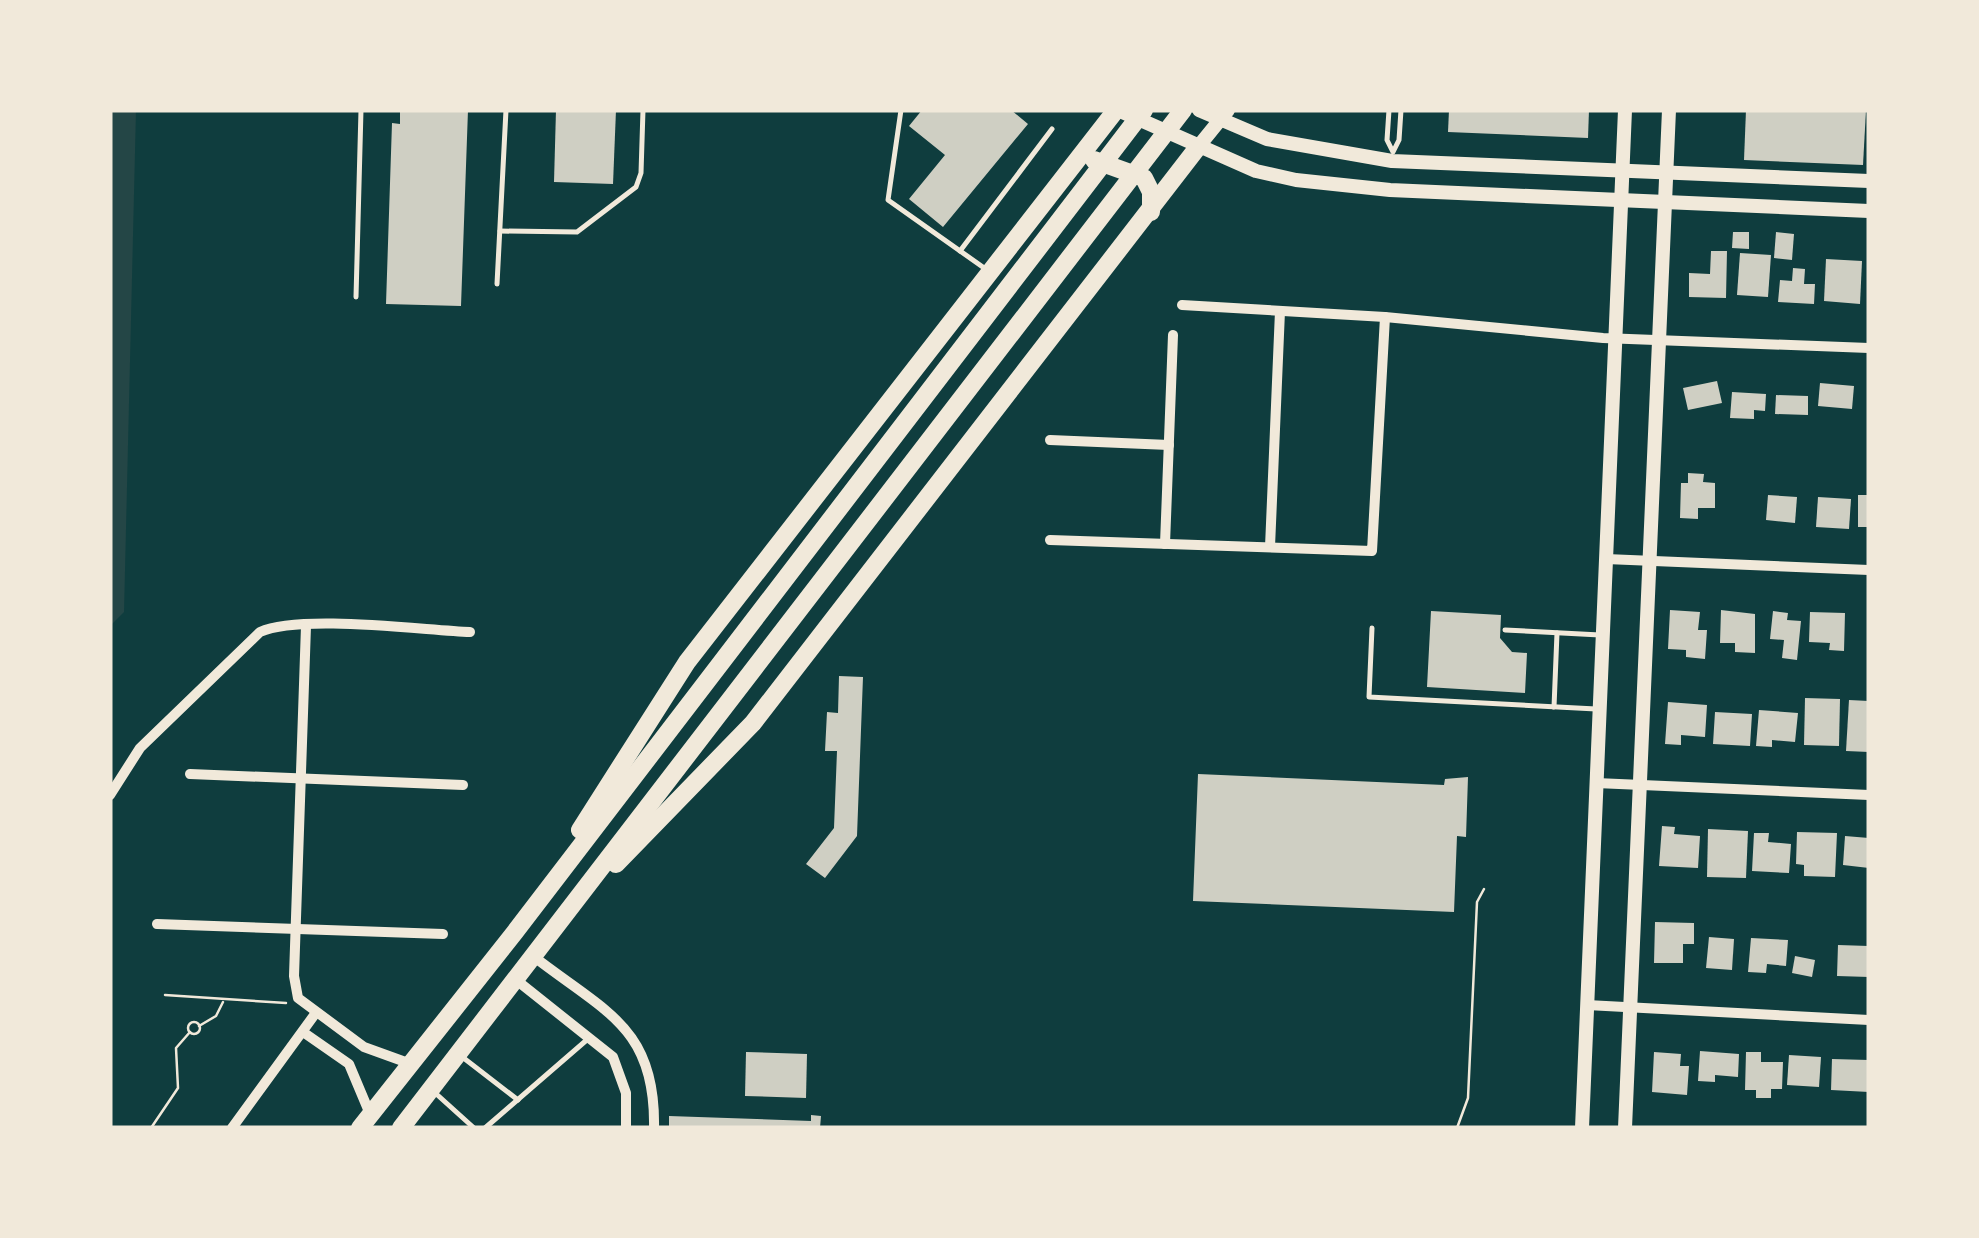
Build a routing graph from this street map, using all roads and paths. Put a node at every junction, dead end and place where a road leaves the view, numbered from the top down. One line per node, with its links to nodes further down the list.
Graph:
1 (360, 110): 30 (lane)
2 (506, 110): 26 (lane)
3 (643, 110): 26 (lane)
4 (901, 110): 27 (lane)
5 (1117, 110): 15 (main road); 17 (highway)
6 (1144, 110): 65 (highway)
7 (1183, 110): 63 (highway)
8 (1199, 110): 13 (main road)
9 (1389, 110): 16 (lane)
10 (1400, 110): 16 (lane)
11 (1625, 110): 18 (main road)
12 (1668, 110): 19 (main road)
13 (1224, 115): 15 (main road); 16 (main road)
14 (1052, 129): 27 (lane)
15 (1198, 147): 21 (main road); 25 (highway)
16 (1392, 156): 18 (main road); 21 (main road)
17 (1075, 163): 25 (highway); 28 (highway)
18 (1622, 169): 19 (main road); 22 (main road)
19 (1666, 171): 20 (main road); 23 (main road)
20 (1869, 181)
21 (1390, 190): 22 (main road)
22 (1621, 200): 23 (main road); 35 (main road)
23 (1665, 202): 24 (main road); 36 (main road)
24 (1869, 211)
25 (1151, 212): 63 (highway)
26 (500, 231): 29 (lane)
27 (960, 251): 28 (lane)
28 (990, 272): 65 (highway)
29 (497, 284)
30 (356, 298)
31 (1182, 306): 32 (street)
32 (1280, 311): 33 (street); 42 (street)
33 (1385, 317): 35 (street); 42 (street)
34 (1173, 335): 39 (street)
35 (1615, 338): 36 (street); 43 (main road)
36 (1658, 340): 37 (street); 44 (main road)
37 (1869, 348)
38 (1050, 440): 39 (street)
39 (1168, 445): 41 (street)
40 (1050, 540): 41 (street)
41 (1164, 544): 42 (street)
42 (1270, 548)
43 (1606, 559): 44 (street); 51 (main road)
44 (1649, 561): 45 (street); 58 (main road)
45 (1869, 570)
46 (306, 626): 49 (street); 55 (street); 59 (street)
47 (1372, 628): 52 (lane)
48 (1505, 630): 50 (lane)
49 (470, 632)
50 (1557, 633): 51 (lane); 52 (lane)
51 (1602, 636): 53 (main road)
52 (1554, 706): 53 (lane)
53 (1600, 709): 56 (main road)
54 (190, 774): 55 (street)
55 (300, 778): 57 (street); 64 (street)
56 (1596, 783): 58 (street); 72 (main road)
57 (463, 785)
58 (1640, 785): 60 (street); 73 (main road)
59 (110, 795)
60 (1869, 795)
61 (1484, 889): 94 (path)
62 (158, 924): 64 (street)
63 (557, 924): 67 (highway)
64 (295, 929): 66 (street); 70 (street)
65 (516, 932): 83 (highway)
66 (443, 934)
67 (533, 956): 68 (highway); 93 (street)
68 (516, 978): 80 (street); 81 (highway)
69 (165, 995): 71 (path)
70 (298, 998): 71 (path); 74 (street)
71 (223, 1000): 76 (path)
72 (1587, 1005): 73 (street); 95 (main road)
73 (1630, 1007): 75 (street); 96 (main road)
74 (314, 1014): 78 (street); 79 (street)
75 (1869, 1020)
76 (199, 1026): 77 (path); 77 (path)
77 (190, 1032): 87 (path)
78 (303, 1032): 82 (street); 88 (street)
79 (350, 1037): 82 (street); 83 (street)
80 (591, 1037): 85 (lane); 92 (street)
81 (458, 1054): 84 (highway); 85 (lane)
82 (338, 1057): 86 (street)
83 (411, 1064): 86 (highway)
84 (430, 1090): 89 (highway); 90 (lane)
85 (518, 1100): 91 (lane)
86 (365, 1121)
87 (151, 1128)
88 (232, 1128)
89 (401, 1128)
90 (474, 1128)
91 (485, 1128)
92 (626, 1128)
93 (654, 1128)
94 (1457, 1128)
95 (1582, 1128)
96 (1625, 1128)

